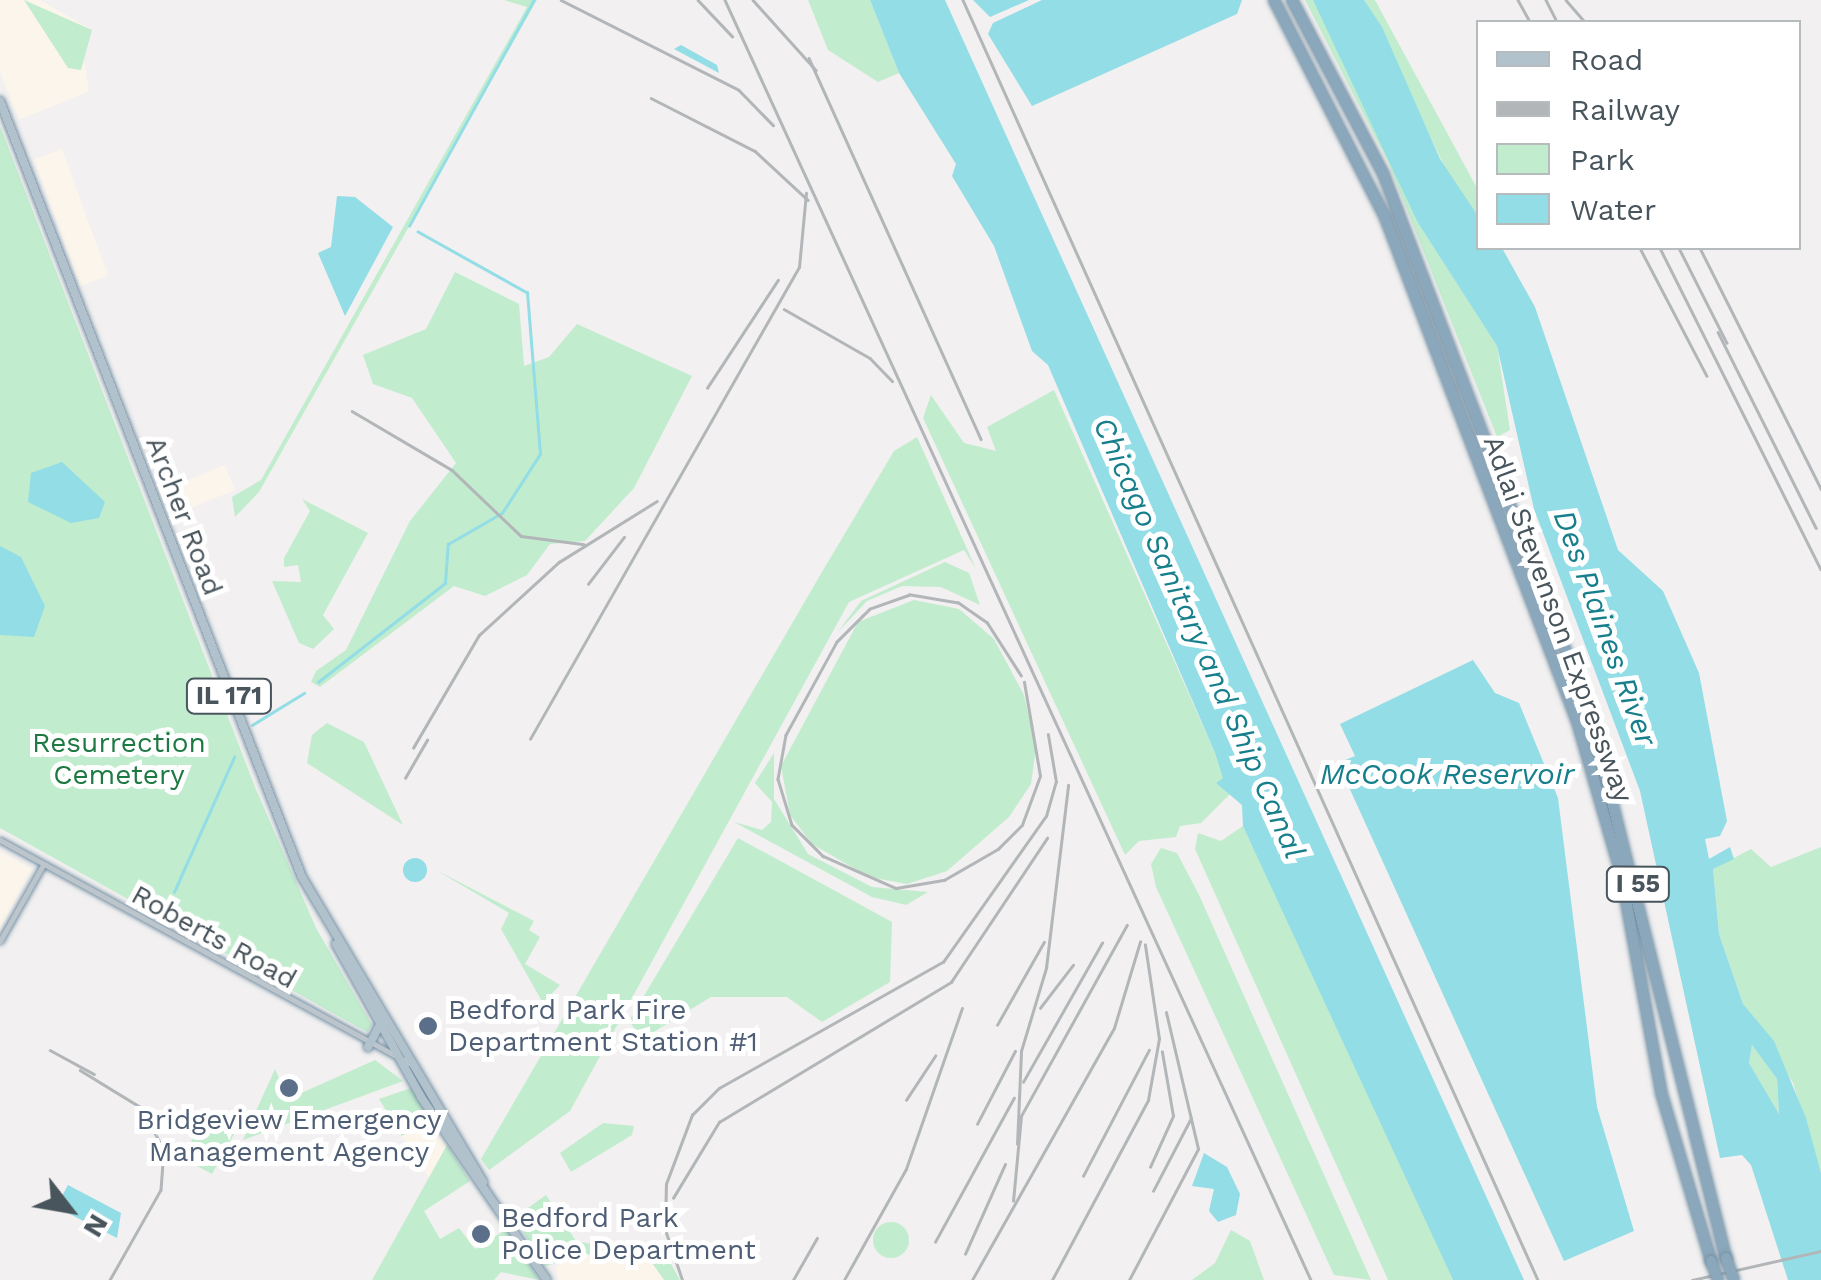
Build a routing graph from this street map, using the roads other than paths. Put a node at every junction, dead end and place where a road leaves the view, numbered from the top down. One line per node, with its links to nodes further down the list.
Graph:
1 (1274, 0): 14 (highway, Adlai Stevenson Expressway / I 55, bridge)
2 (1292, 0): 15 (highway, Adlai Stevenson Expressway / I 55, bridge)
3 (0, 101): 7 (main road, Archer Road / IL 171)
4 (0, 840): 5 (street, Roberts Road)
5 (43, 864): 6 (street); 9 (street, Roberts Road)
6 (0, 940)
7 (336, 944): 8 (main road, Archer Road / IL 171); 11 (main road, Archer Road / IL 171)
8 (380, 1026): 9 (main road); 10 (main road, Archer Road / IL 171)
9 (368, 1046): 10 (street, Roberts Road)
10 (400, 1059): 11 (street, Roberts Road); 12 (main road, Archer Road / IL 171)
11 (411, 1064): 12 (main road, Archer Road / IL 171)
12 (483, 1182): 13 (main road, Archer Road / IL 171)
13 (547, 1280)
14 (1718, 1280)
15 (1734, 1280)

